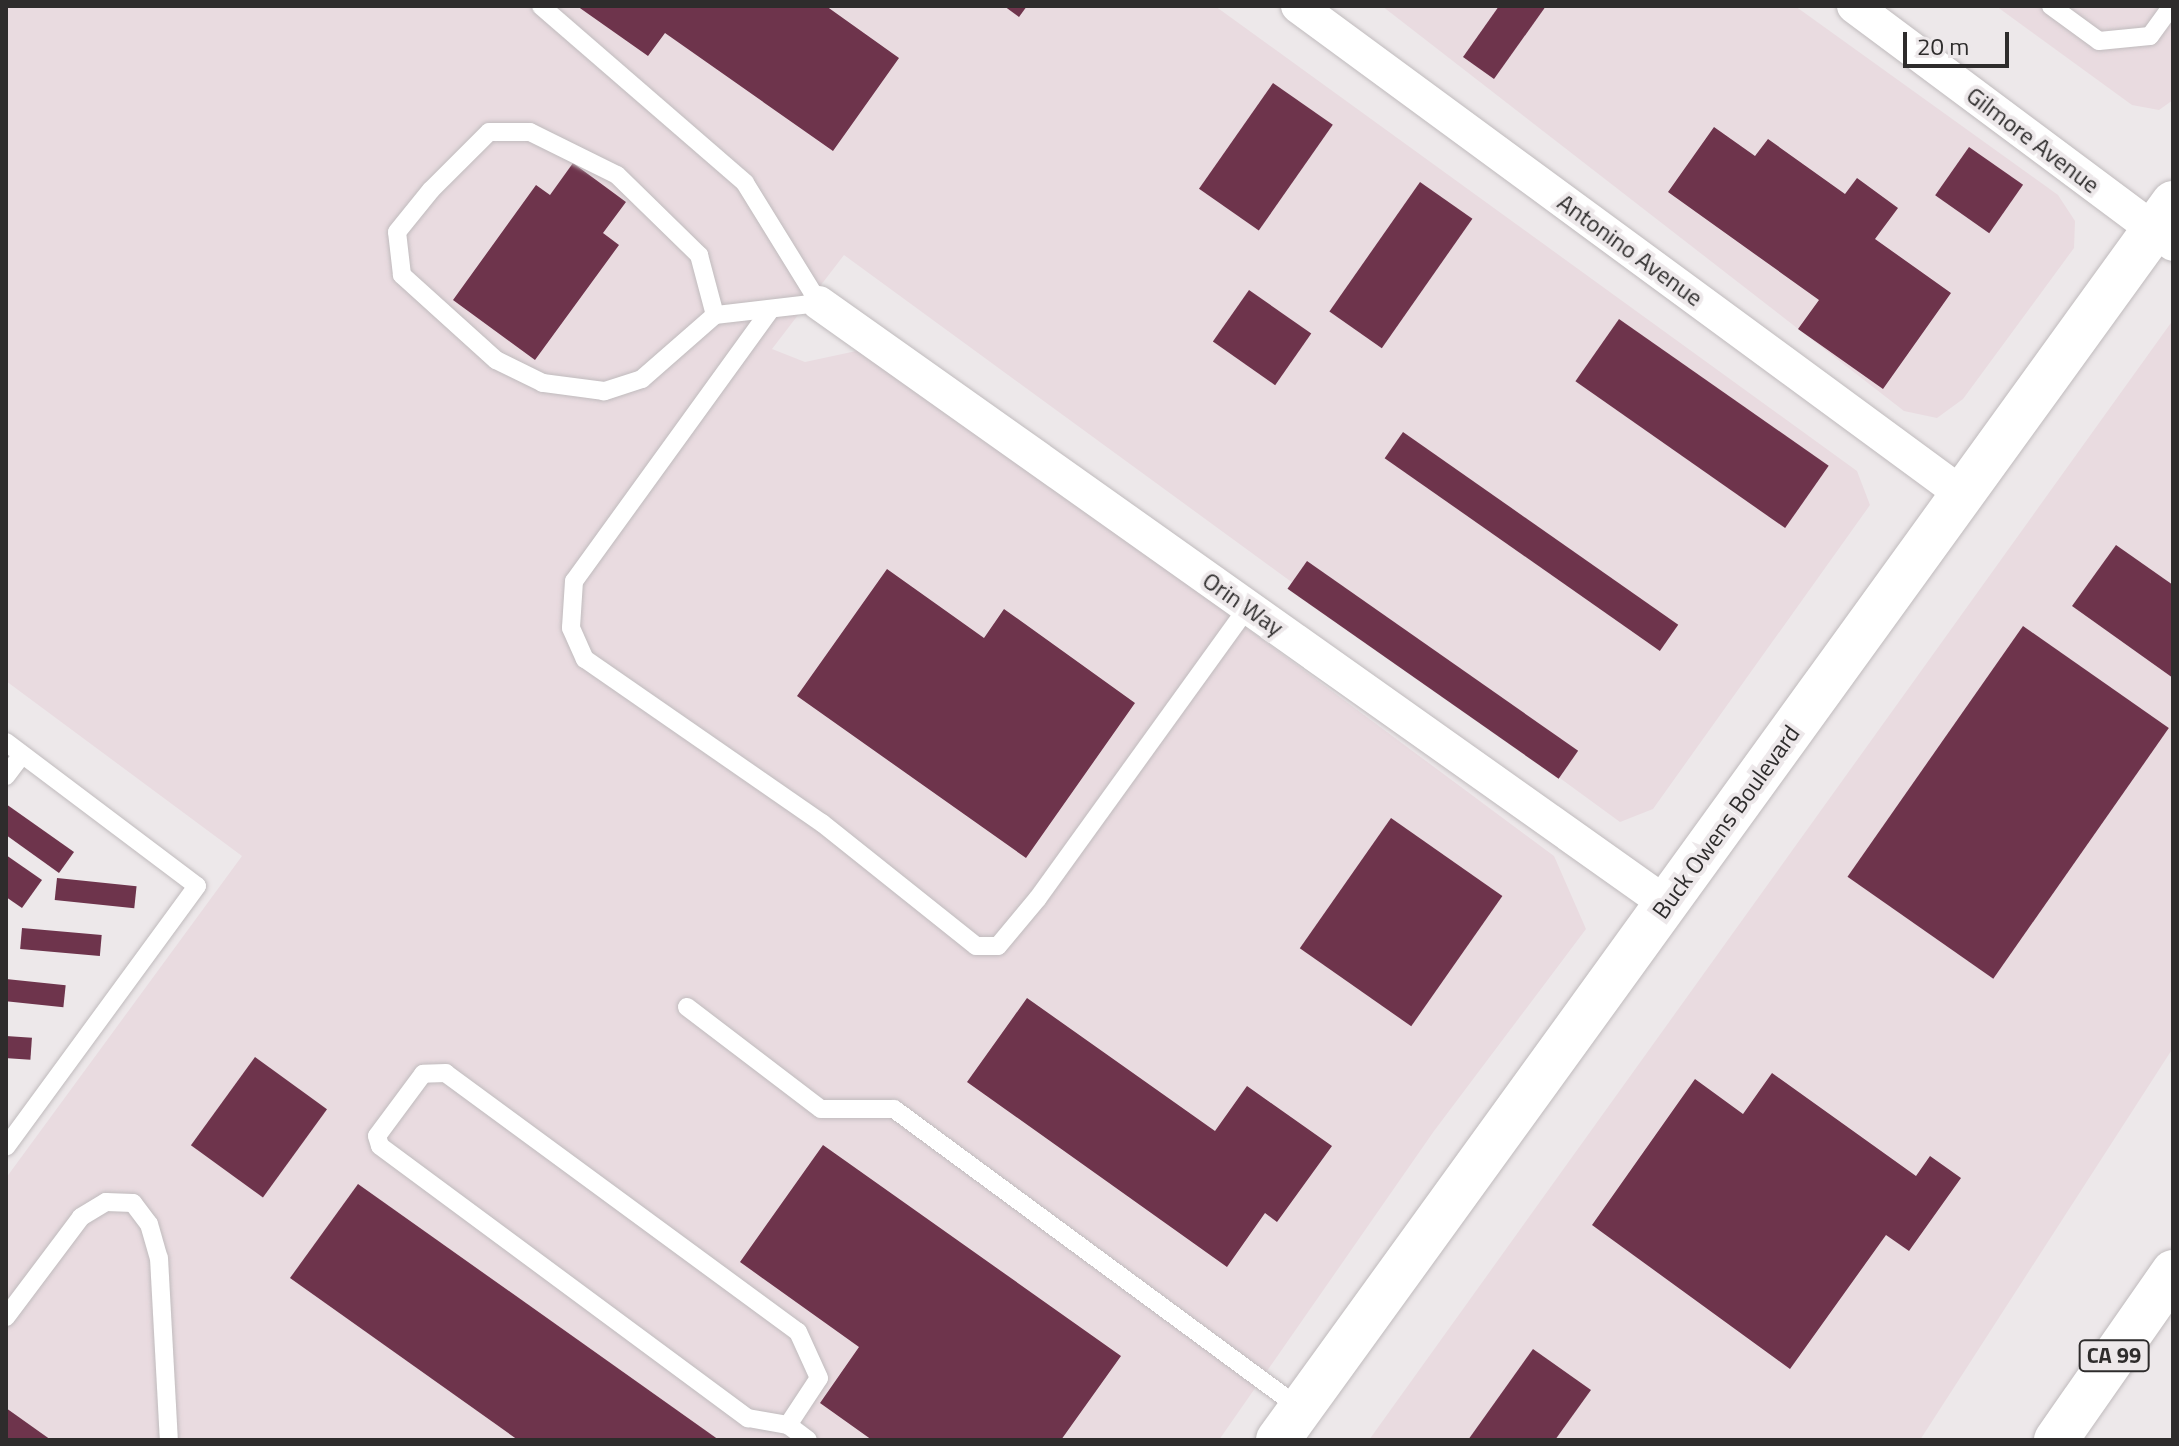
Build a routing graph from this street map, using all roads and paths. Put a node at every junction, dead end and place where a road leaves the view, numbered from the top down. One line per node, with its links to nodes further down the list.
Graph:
1 (541, 6): 7 (lane)
2 (1298, 6): 10 (street, Antonino Avenue)
3 (2051, 6): 4 (lane)
4 (2172, 6)
5 (1857, 7): 6 (street, Gilmore Avenue)
6 (2166, 226): 10 (main road, Buck Owens Boulevard)
7 (819, 303): 8 (lane); 11 (street, Orin Way)
8 (771, 309): 9 (lane); 11 (lane)
9 (715, 315): 9 (lane)
10 (1962, 494): 15 (main road, Buck Owens Boulevard)
11 (1248, 607): 15 (street, Orin Way)
12 (6, 742): 13 (lane)
13 (22, 755): 14 (lane); 17 (lane)
14 (6, 776)
15 (1667, 904): 20 (main road, Buck Owens Boulevard)
16 (687, 1007): 20 (lane)
17 (6, 1147)
18 (2173, 1272): 24 (main road, CA 99)
19 (6, 1317): 22 (lane)
20 (1289, 1424)
21 (788, 1425): 21 (lane); 23 (lane)
22 (169, 1440)
23 (808, 1440)
24 (2056, 1440)

